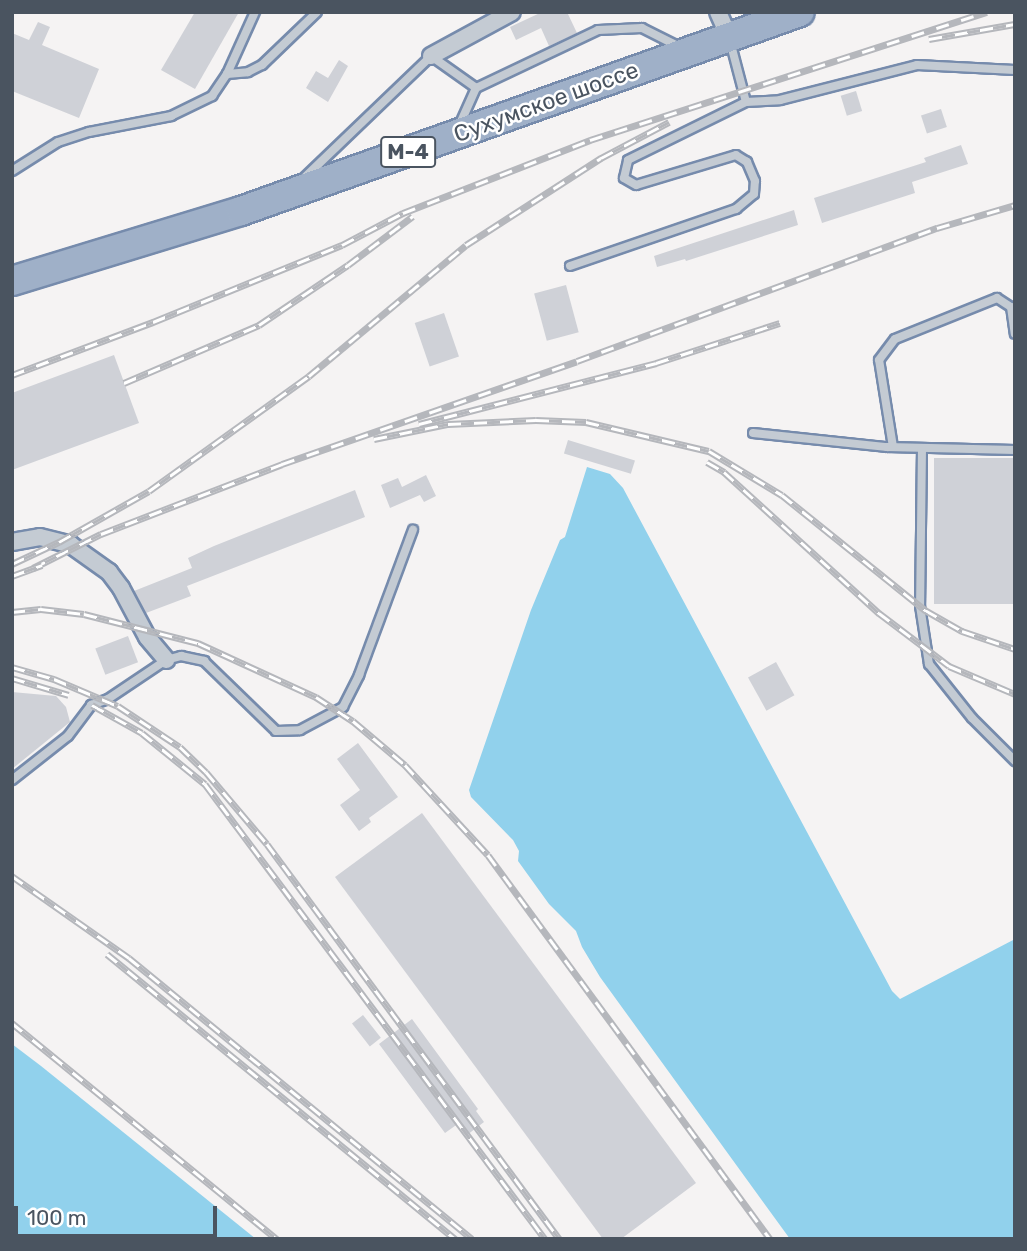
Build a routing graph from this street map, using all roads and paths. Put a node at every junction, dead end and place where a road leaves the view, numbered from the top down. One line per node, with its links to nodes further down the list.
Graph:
1 (255, 12): 9 (lane)
2 (317, 12): 9 (lane)
3 (512, 12): 7 (street)
4 (800, 12): 5 (highway, Сухумское шоссе / М-4)
5 (724, 25): 6 (highway, Сухумское шоссе / М-4); 11 (lane)
6 (690, 51): 10 (lane); 12 (highway, Сухумское шоссе / М-4)
7 (431, 56): 10 (lane); 14 (lane)
8 (1015, 70): 11 (lane)
9 (227, 74): 13 (lane)
10 (476, 88): 12 (lane)
11 (746, 102): 15 (lane)
12 (455, 135): 14 (highway, Сухумское шоссе / М-4)
13 (12, 171)
14 (286, 195): 16 (highway, Сухумское шоссе / М-4)
15 (570, 266)
16 (12, 281)
17 (1015, 334): 19 (lane)
18 (753, 433): 19 (lane)
19 (892, 447): 20 (lane)
20 (922, 448): 21 (lane); 25 (lane)
21 (1015, 450)
22 (413, 530): 24 (lane)
23 (12, 542): 24 (street)
24 (166, 660): 26 (lane)
25 (1015, 761)
26 (12, 780)

